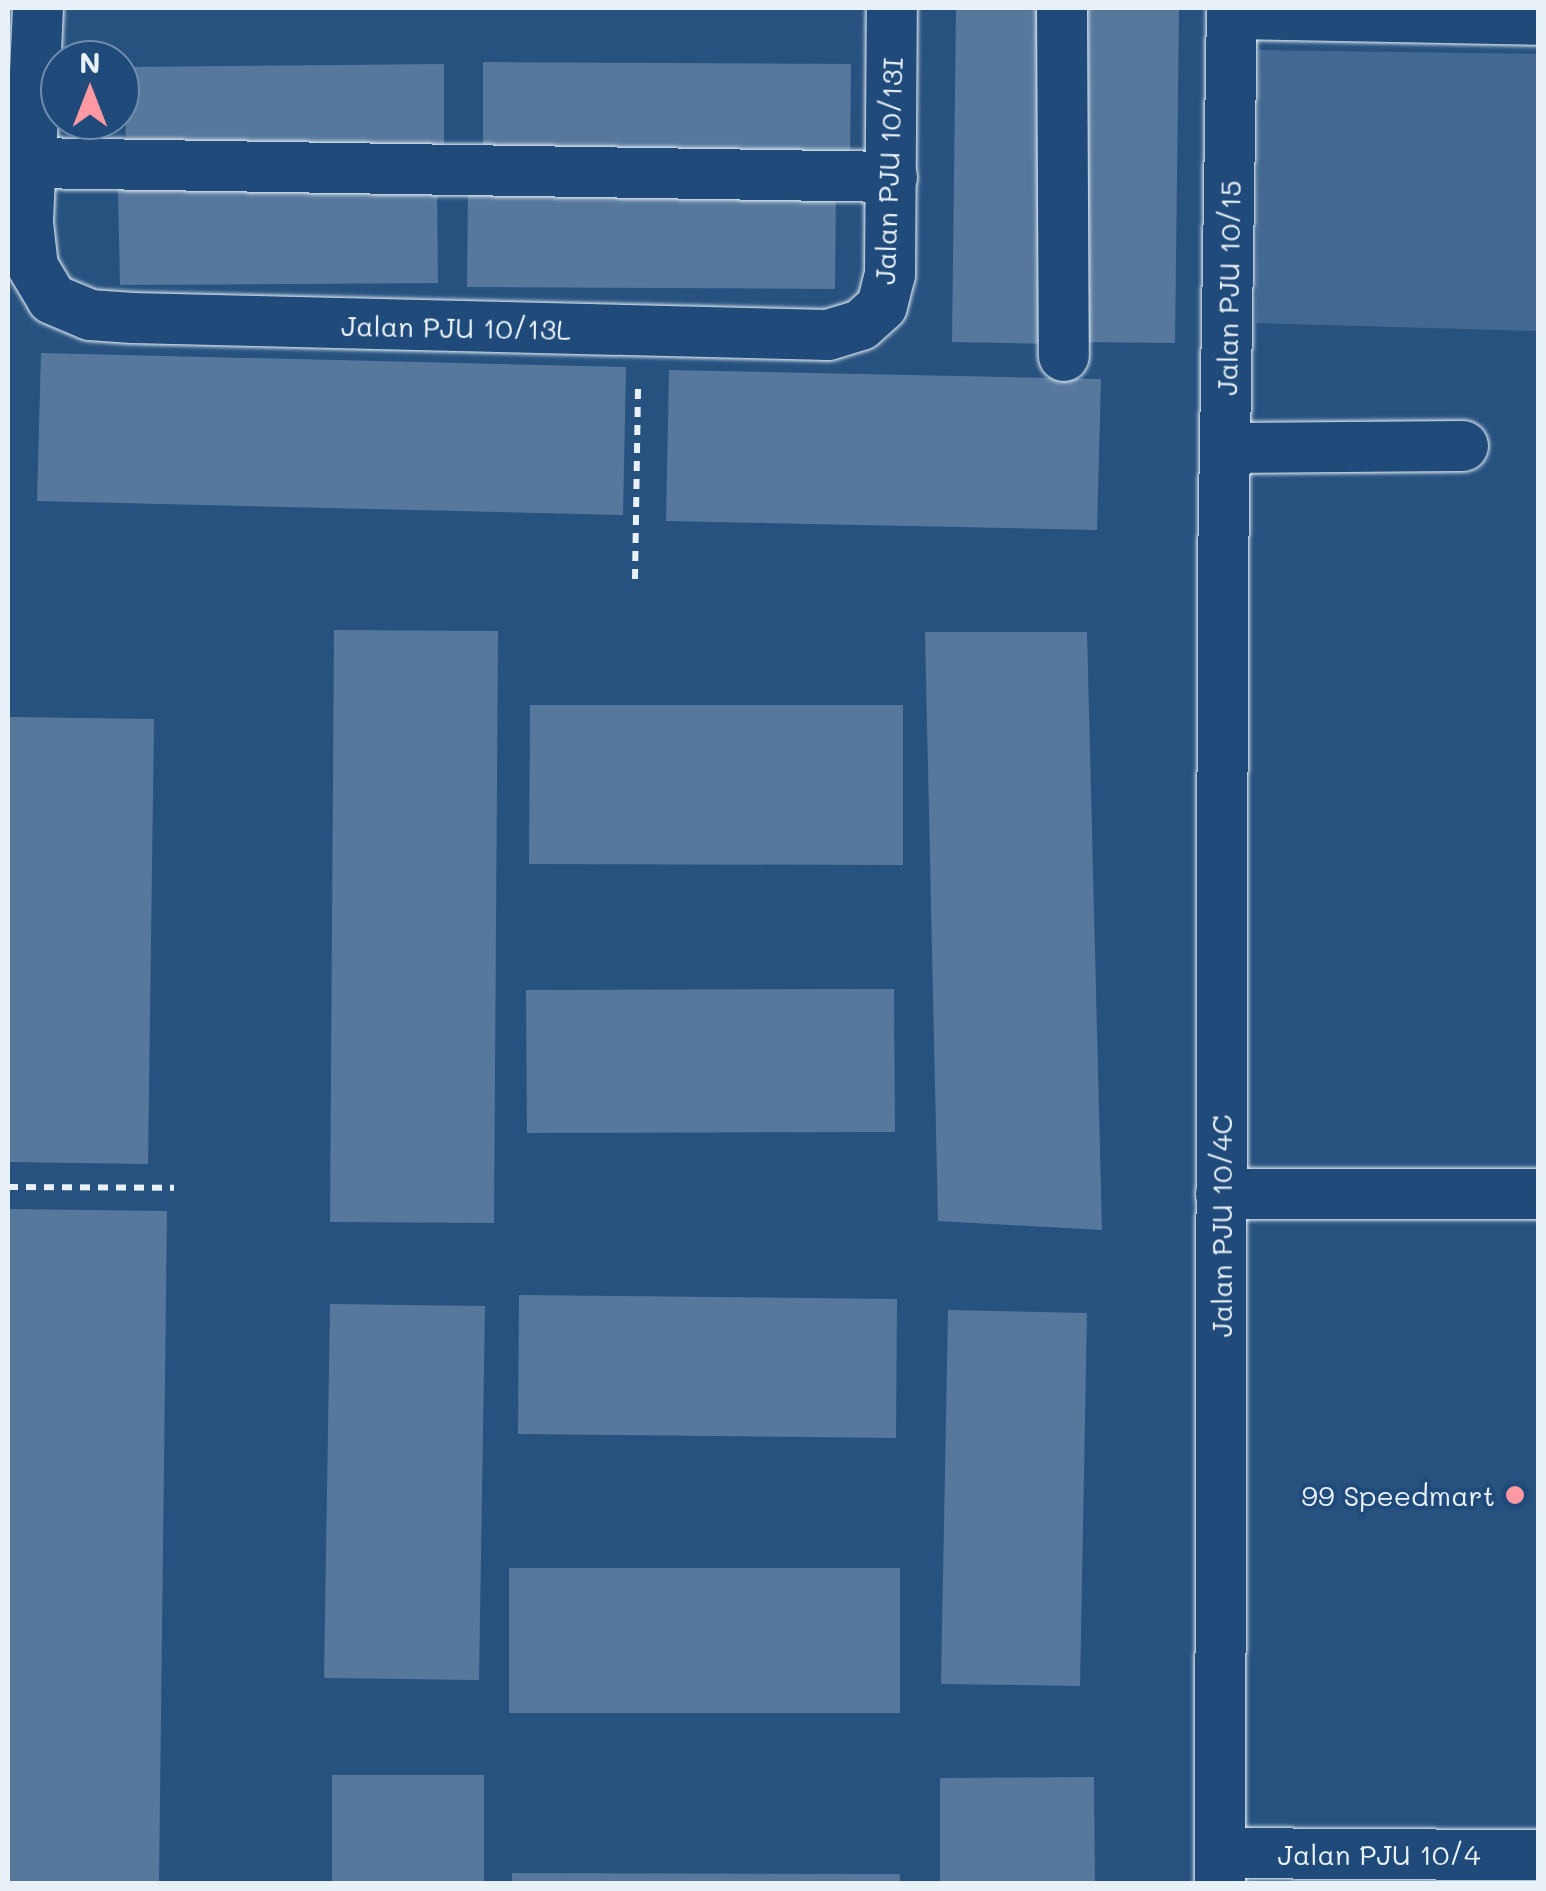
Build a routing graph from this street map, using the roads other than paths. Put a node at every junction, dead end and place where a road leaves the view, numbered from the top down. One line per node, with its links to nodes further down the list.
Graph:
1 (38, 8): 6 (street)
2 (892, 8): 7 (street, Jalan PJU 10/13I)
3 (1062, 8): 9 (street)
4 (1232, 11): 5 (street); 11 (street, Jalan PJU 10/15)
5 (1538, 20)
6 (31, 162): 7 (street); 8 (street, Jalan PJU 10/13L)
7 (892, 176): 8 (street, Jalan PJU 10/13I)
8 (861, 325)
9 (1064, 356)
10 (1463, 446): 11 (street)
11 (1226, 448): 12 (street, Jalan PJU 10/15)
12 (1223, 568): 13 (street, Jalan PJU 10/4C)
13 (1222, 1194): 14 (street); 16 (street, Jalan PJU 10/4C)
14 (1538, 1194)
15 (1538, 1856): 16 (street, Jalan PJU 10/4)
16 (1220, 1868)

